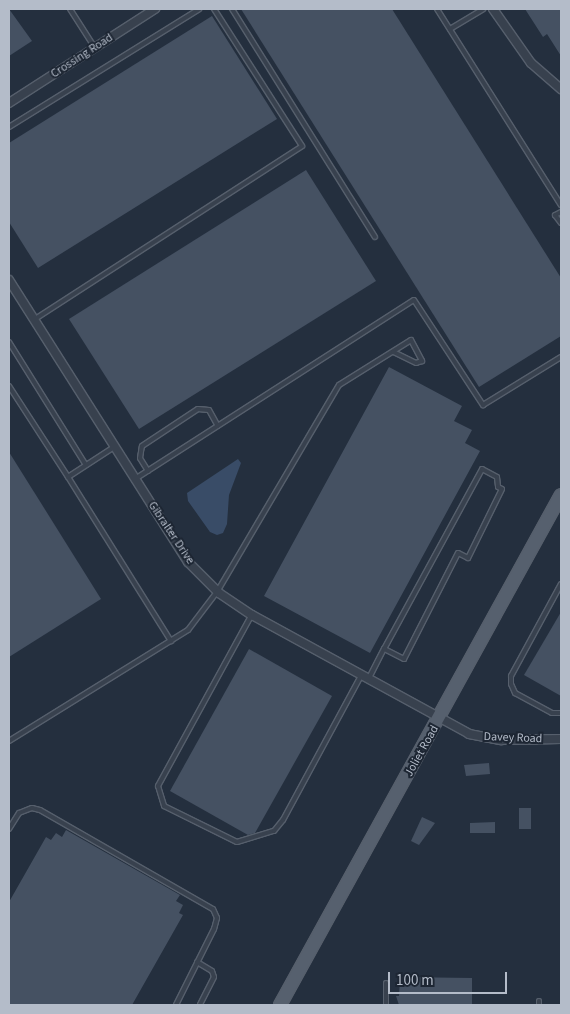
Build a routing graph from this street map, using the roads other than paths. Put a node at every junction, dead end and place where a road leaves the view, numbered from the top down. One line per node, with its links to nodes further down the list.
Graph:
1 (72, 9): 10 (lane)
2 (155, 9): 10 (street, Crossing Road)
3 (199, 9): 13 (lane)
4 (214, 9): 19 (lane)
5 (232, 9): 17 (lane)
6 (437, 9): 9 (lane)
7 (483, 9): 9 (lane)
8 (493, 9): 11 (street)
9 (450, 29): 14 (lane)
10 (95, 48): 12 (street, Crossing Road)
11 (561, 89)
12 (9, 103)
13 (9, 128)
14 (561, 205)
15 (561, 212): 16 (lane)
16 (561, 223)
17 (376, 237)
18 (9, 280): 19 (street, Gibralter Drive)
19 (35, 319): 25 (street, Gibralter Drive)
20 (9, 342): 26 (lane)
21 (393, 352): 21 (lane); 32 (lane)
22 (561, 357): 24 (lane)
23 (9, 386): 28 (lane)
24 (218, 426): 27 (lane); 27 (lane)
25 (114, 447): 26 (lane); 29 (street, Gibralter Drive)
26 (86, 465): 28 (lane)
27 (148, 471): 29 (lane)
28 (68, 477): 34 (lane)
29 (135, 480): 32 (street, Gibralter Drive)
30 (561, 495): 38 (main road, Joliet Road)
31 (561, 584): 37 (lane)
32 (217, 592): 33 (street, Gibralter Drive); 34 (lane)
33 (252, 615): 36 (street, Gibralter Drive); 36 (lane)
34 (171, 641): 40 (lane)
35 (384, 649): 35 (lane); 36 (lane)
36 (364, 678): 38 (street, Gibralter Drive)
37 (561, 713)
38 (440, 718): 39 (street, Davey Road); 46 (main road, Joliet Road)
39 (561, 739)
40 (9, 741)
41 (9, 829): 42 (lane)
42 (197, 962): 44 (lane); 45 (lane)
43 (386, 983): 47 (lane)
44 (176, 1005)
45 (200, 1005)
46 (281, 1005)
47 (386, 1005)

